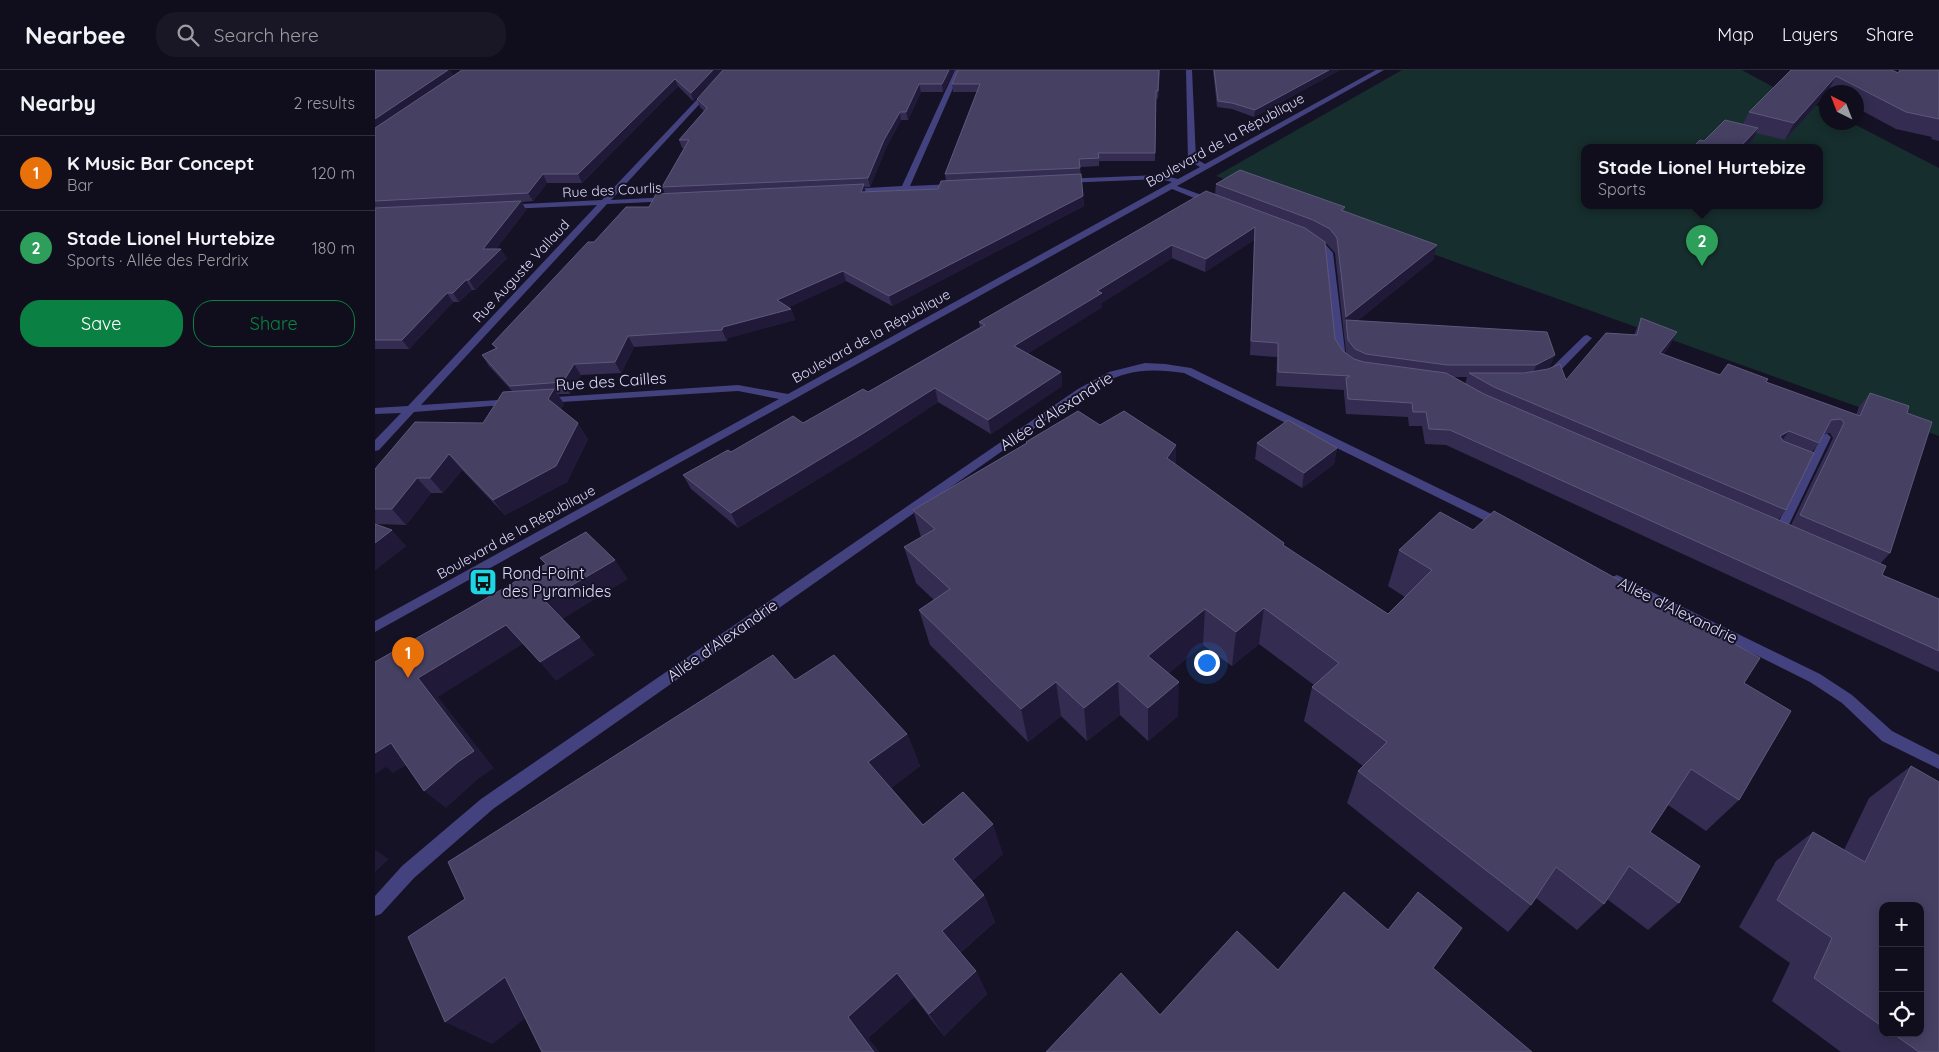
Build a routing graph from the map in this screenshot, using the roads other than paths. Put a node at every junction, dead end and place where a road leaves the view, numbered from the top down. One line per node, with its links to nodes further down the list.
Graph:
1 (728, 70): 12 (street, Rue Auguste Vallaud)
2 (959, 70): 9 (street)
3 (1189, 70): 5 (street)
4 (1381, 70): 5 (street, Boulevard de la République)
5 (1205, 167): 7 (street, Boulevard de la République)
6 (1052, 182): 7 (street)
7 (1174, 184): 13 (street); 19 (street, Boulevard de la République)
8 (964, 185): 9 (street)
9 (905, 188): 10 (street)
10 (837, 191)
11 (680, 199): 12 (street, Rue des Courlis)
12 (603, 203): 14 (street, Rue des Courlis); 20 (street, Rue Auguste Vallaud)
13 (1225, 207)
14 (493, 208)
15 (1307, 238): 17 (street)
16 (1587, 338): 18 (street)
17 (1350, 366)
18 (1540, 380)
19 (788, 397): 20 (street, Rue des Cailles); 27 (street, Boulevard de la République)
20 (412, 408): 21 (street, Rue des Cailles); 23 (street, Rue Auguste Vallaud)
21 (375, 410)
22 (1826, 436): 25 (street)
23 (375, 447)
24 (1516, 531): 29 (street, Allée d'Alexandrie)
25 (1779, 533)
26 (1604, 574): 28 (street, Allée d'Alexandrie)
27 (375, 627)
28 (1939, 762)
29 (375, 908)

